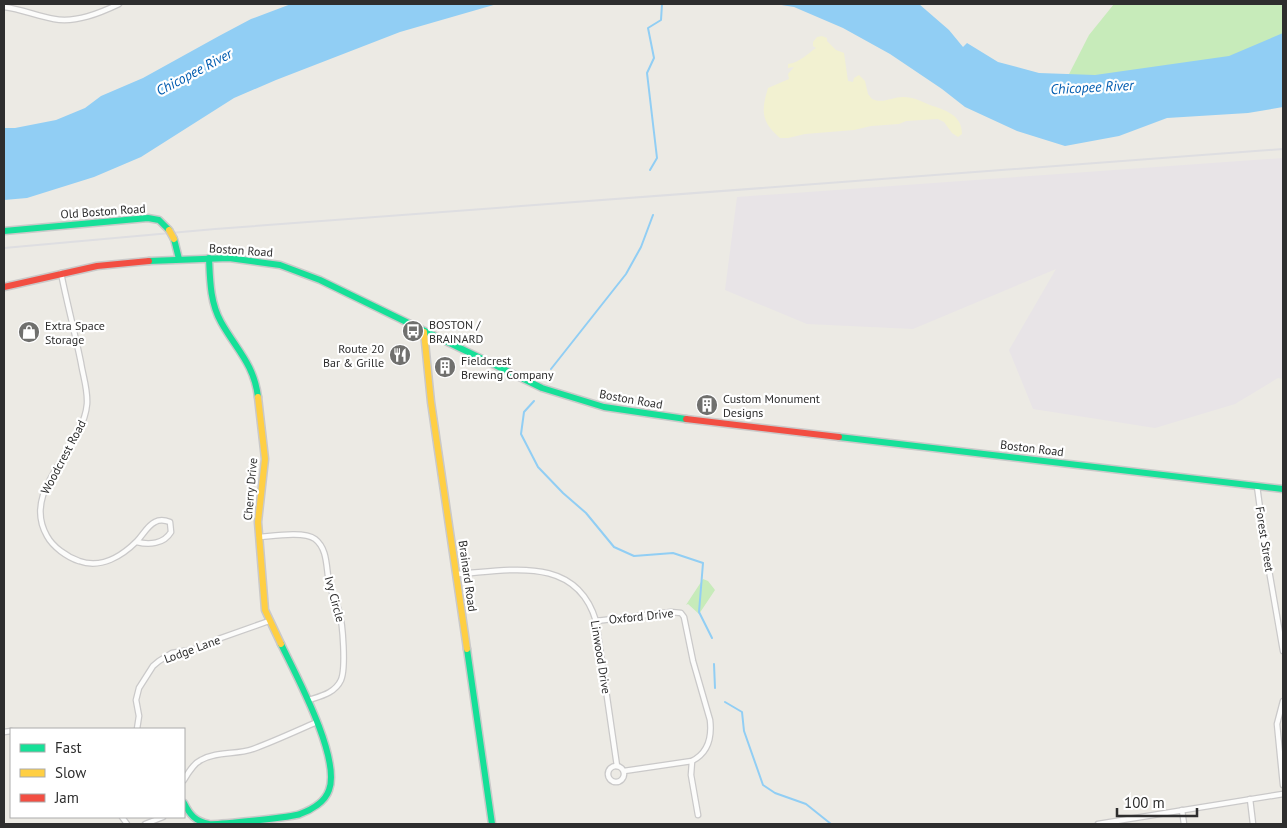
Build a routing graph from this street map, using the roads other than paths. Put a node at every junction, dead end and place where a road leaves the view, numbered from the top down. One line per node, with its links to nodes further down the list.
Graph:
1 (119, 4): 2 (street)
2 (4, 7)
3 (4, 231): 5 (street, Old Boston Road, bridge)
4 (209, 258): 5 (street, Boston Road); 8 (street, Boston Road); 11 (street, Cherry Drive)
5 (179, 259): 6 (street, Boston Road)
6 (61, 273): 7 (street, Boston Road); 12 (street, Woodcrest Road)
7 (4, 287)
8 (424, 332): 9 (street, Boston Road); 13 (street, Brainard Road)
9 (1257, 486): 10 (street, Boston Road); 16 (street, Forest Street)
10 (1283, 489)
11 (258, 537): 15 (street, Cherry Drive); 17 (street, Ivy Circle)
12 (137, 542): 12 (street, Woodcrest Road)
13 (456, 574): 14 (street, Linwood Drive); 33 (street, Brainard Road)
14 (596, 621): 21 (street, Oxford Drive); 22 (street, Linwood Drive)
15 (269, 622): 17 (street, Cherry Drive); 20 (street, Lodge Lane)
16 (1283, 650)
17 (309, 700): 19 (street, Cherry Drive)
18 (1283, 702): 25 (street)
19 (317, 722): 24 (street); 28 (street, Cherry Drive)
20 (137, 728)
21 (692, 760): 23 (street, Linwood Drive); 30 (street)
22 (617, 766): 23 (street); 23 (street, Linwood Drive)
23 (624, 771)
24 (185, 778)
25 (1283, 785)
26 (1283, 794): 27 (street)
27 (1250, 800): 29 (street); 36 (street)
28 (185, 807)
29 (1182, 810): 34 (street); 35 (street)
30 (698, 815)
31 (161, 818): 32 (street)
32 (146, 824)
33 (492, 824)
34 (1098, 824)
35 (1184, 824)
36 (1253, 824)

